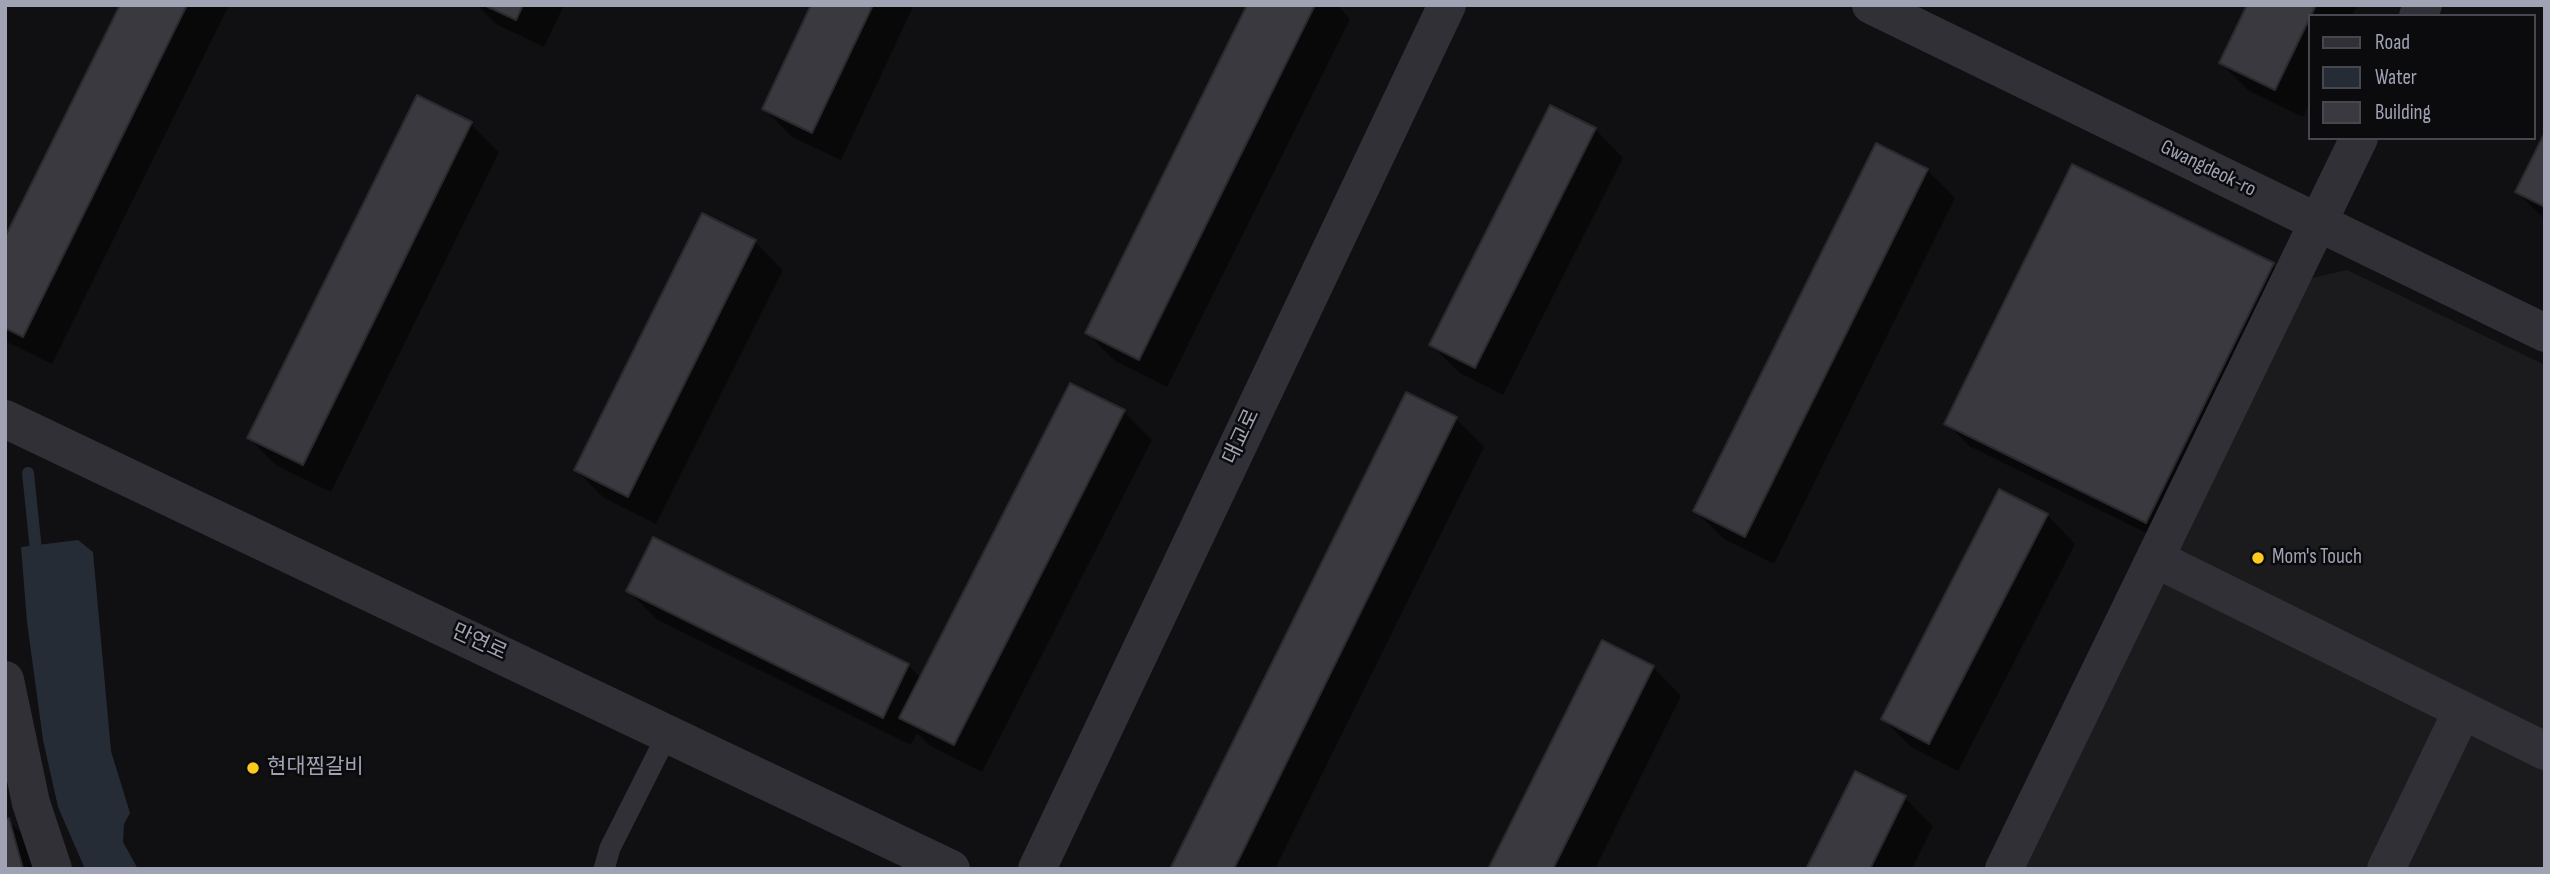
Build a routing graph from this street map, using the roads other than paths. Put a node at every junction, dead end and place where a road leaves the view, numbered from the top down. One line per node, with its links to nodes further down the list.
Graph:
1 (1447, 5): 15 (street, 대교로)
2 (1871, 5): 4 (street, Gwangdeok-ro)
3 (2358, 140): 4 (street)
4 (2317, 223): 5 (street, Gwangdeok-ro); 7 (street)
5 (2545, 332)
6 (5, 419): 10 (street, 만연로)
7 (2156, 559): 9 (street); 16 (street)
8 (5, 680): 12 (street)
9 (2462, 711): 11 (street); 17 (street)
10 (668, 733): 13 (lane); 14 (street, 만연로)
11 (2545, 751)
12 (53, 869)
13 (604, 869)
14 (951, 869)
15 (1037, 869)
16 (2004, 869)
17 (2386, 869)

